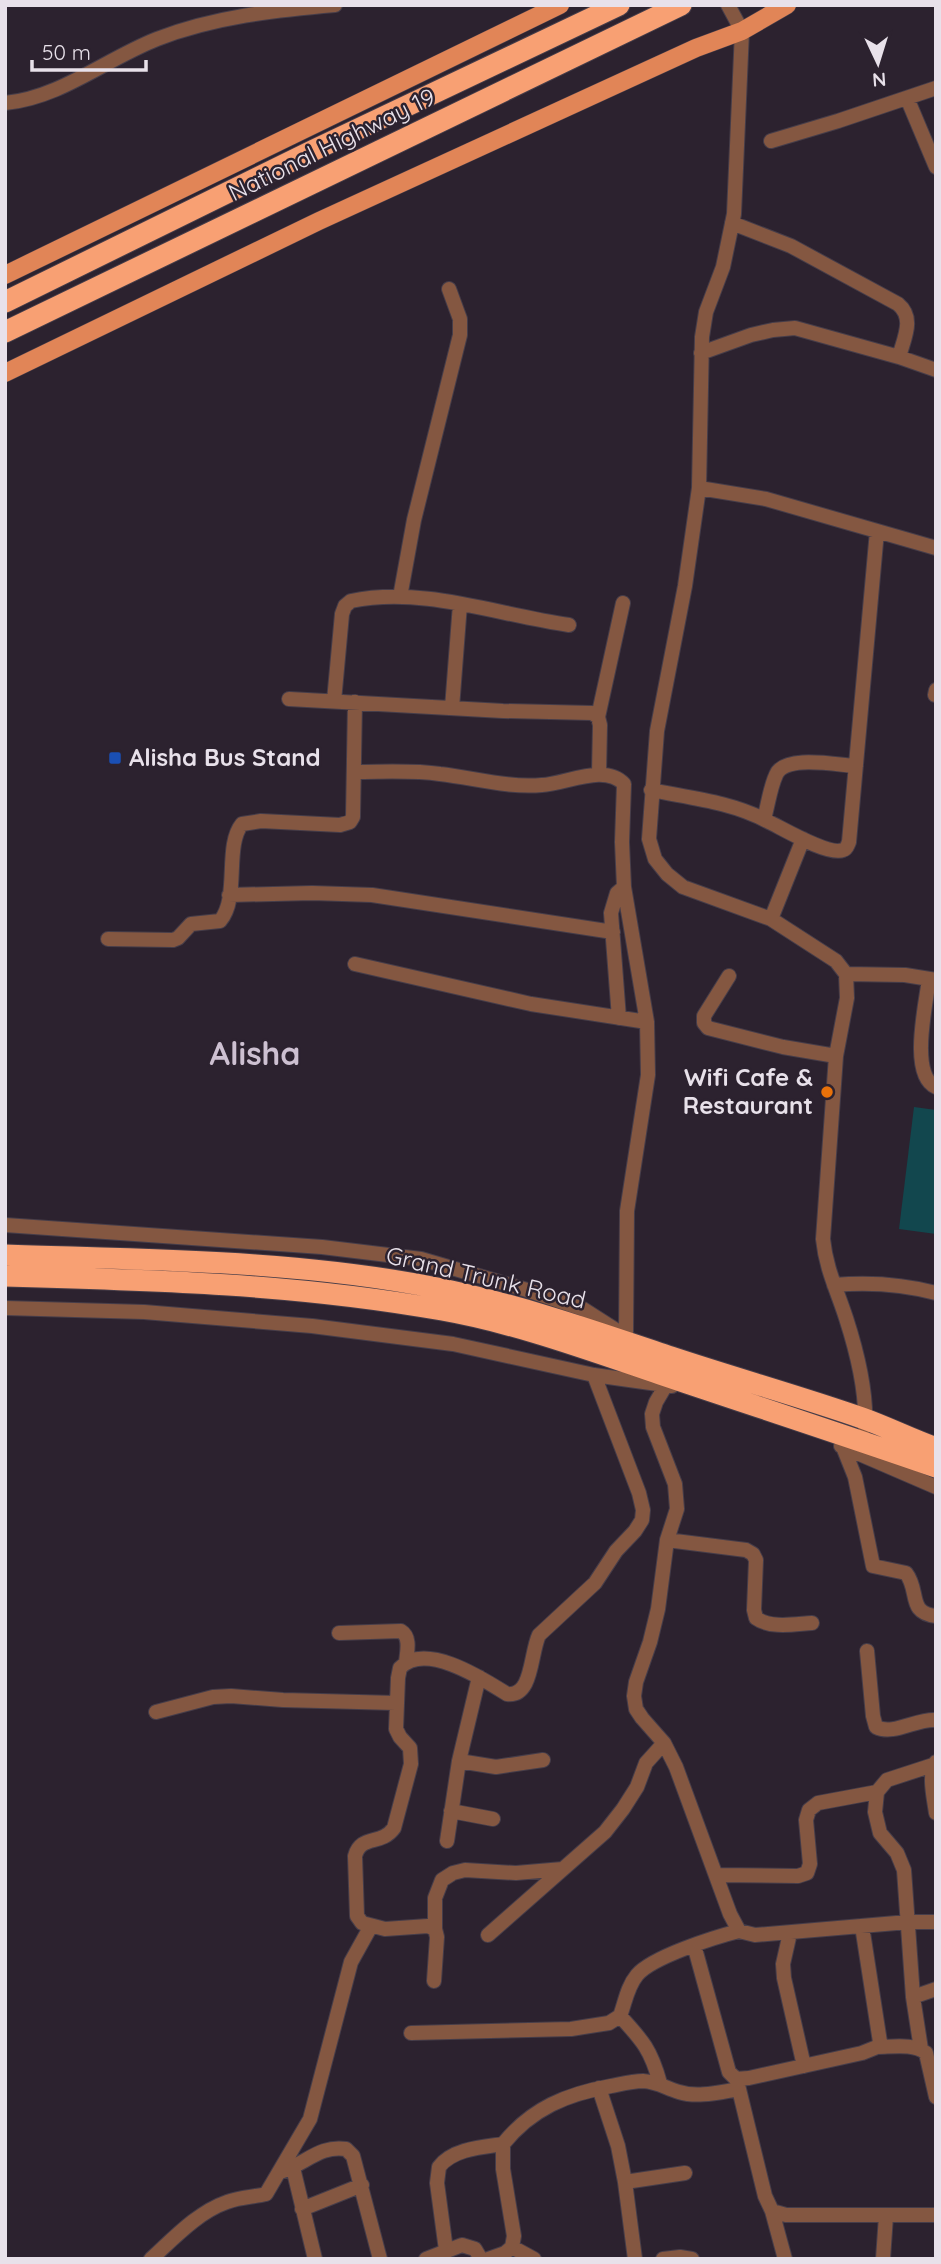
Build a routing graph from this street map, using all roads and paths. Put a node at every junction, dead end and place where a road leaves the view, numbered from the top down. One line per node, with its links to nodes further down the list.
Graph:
1 (335, 5): 10 (street)
2 (560, 5): 14 (main road)
3 (619, 5): 16 (highway)
4 (681, 5): 17 (highway, National Highway 19)
5 (728, 5): 7 (street)
6 (787, 5): 7 (main road)
7 (742, 31): 13 (street); 21 (main road)
8 (936, 88): 9 (street)
9 (907, 98): 11 (street); 12 (street)
10 (5, 103)
11 (771, 141)
12 (936, 167)
13 (732, 223): 18 (street); 19 (street)
14 (5, 275)
15 (449, 289): 25 (street)
16 (5, 302)
17 (5, 332)
18 (701, 353): 19 (street); 22 (street)
19 (899, 357): 20 (street)
20 (936, 370)
21 (5, 373)
22 (699, 488): 23 (street); 37 (street)
23 (877, 531): 24 (street); 34 (street)
24 (936, 548)
25 (400, 597): 27 (street); 30 (street)
26 (623, 603): 33 (street)
27 (460, 604): 28 (street); 32 (street)
28 (569, 625)
29 (289, 699): 30 (street)
30 (334, 701): 31 (street)
31 (355, 702): 32 (street); 35 (street)
32 (452, 708): 33 (street)
33 (598, 717): 36 (street)
34 (856, 766): 38 (street); 39 (street)
35 (355, 772): 36 (street); 41 (street)
36 (599, 775): 40 (street)
37 (651, 790): 38 (street); 42 (street)
38 (764, 819): 39 (street)
39 (803, 839): 42 (street)
40 (624, 887): 43 (street); 50 (street)
41 (229, 895): 43 (street); 44 (street)
42 (771, 919): 46 (street)
43 (613, 932): 49 (street)
44 (108, 939)
45 (355, 964): 49 (street)
46 (846, 974): 48 (street); 51 (street)
47 (729, 976): 51 (street)
48 (932, 980): 52 (street)
49 (619, 1018): 50 (street)
50 (647, 1022): 59 (street)
51 (836, 1056): 56 (street)
52 (936, 1087)
53 (5, 1225): 59 (street)
54 (5, 1255): 59 (highway, Grand Trunk Road)
55 (5, 1276): 62 (highway, Grand Trunk Road)
56 (834, 1285): 57 (street); 63 (street)
57 (936, 1293)
58 (5, 1308): 60 (street)
59 (635, 1342): 63 (highway, Grand Trunk Road)
60 (594, 1375): 61 (street); 74 (street)
61 (666, 1385): 62 (street); 68 (street)
62 (711, 1391): 64 (highway, Grand Trunk Road)
63 (865, 1419): 64 (street); 65 (highway, Grand Trunk Road)
64 (853, 1445): 66 (highway, Grand Trunk Road); 67 (street); 69 (street)
65 (936, 1448)
66 (936, 1467)
67 (936, 1487)
68 (667, 1540): 70 (street); 78 (street)
69 (936, 1616)
70 (813, 1623)
71 (340, 1633): 73 (street)
72 (867, 1651): 77 (street)
73 (406, 1662): 74 (street); 75 (street)
74 (479, 1677): 80 (street)
75 (396, 1703): 76 (street); 91 (street)
76 (156, 1712)
77 (936, 1720)
78 (664, 1742): 87 (street); 88 (street)
79 (543, 1760): 80 (street)
80 (459, 1761): 83 (street)
81 (934, 1763): 82 (street); 84 (street)
82 (877, 1792): 88 (street); 89 (street)
83 (451, 1811): 85 (street); 86 (street)
84 (936, 1813)
85 (493, 1819)
86 (447, 1841)
87 (563, 1868): 93 (street); 96 (street)
88 (716, 1875): 94 (street)
89 (908, 1922): 90 (street); 92 (street); 100 (street)
90 (936, 1922)
91 (371, 1926): 93 (street); 111 (street)
92 (862, 1926): 95 (street); 103 (street)
93 (435, 1929): 98 (street)
94 (739, 1931): 95 (street); 97 (street)
95 (790, 1933): 105 (street)
96 (488, 1935)
97 (694, 1945): 101 (street); 107 (street)
98 (433, 1982)
99 (936, 1989): 100 (street)
100 (913, 1997): 104 (street)
101 (620, 2016): 102 (street); 106 (street)
102 (411, 2034)
103 (877, 2047): 104 (street); 105 (street)
104 (921, 2049): 109 (street)
105 (804, 2066): 107 (street)
106 (660, 2083): 107 (street); 108 (street)
107 (738, 2084): 116 (street)
108 (599, 2088): 110 (street); 113 (street)
109 (936, 2097)
110 (503, 2144): 119 (street); 120 (street)
111 (287, 2170): 114 (street); 115 (street); 121 (street)
112 (685, 2173): 113 (street)
113 (625, 2182): 128 (street)
114 (362, 2185): 115 (street); 123 (street)
115 (302, 2209): 122 (street)
116 (772, 2211): 118 (street); 131 (street)
117 (936, 2215): 118 (street)
118 (886, 2216): 132 (street)
119 (512, 2248): 126 (street); 127 (street)
120 (446, 2250): 124 (street); 125 (street)
121 (151, 2259)
122 (315, 2259)
123 (380, 2259)
124 (426, 2259)
125 (481, 2259)
126 (488, 2259)
127 (534, 2259)
128 (635, 2259)
129 (663, 2259): 130 (street)
130 (692, 2259)
131 (785, 2259)
132 (883, 2259)

